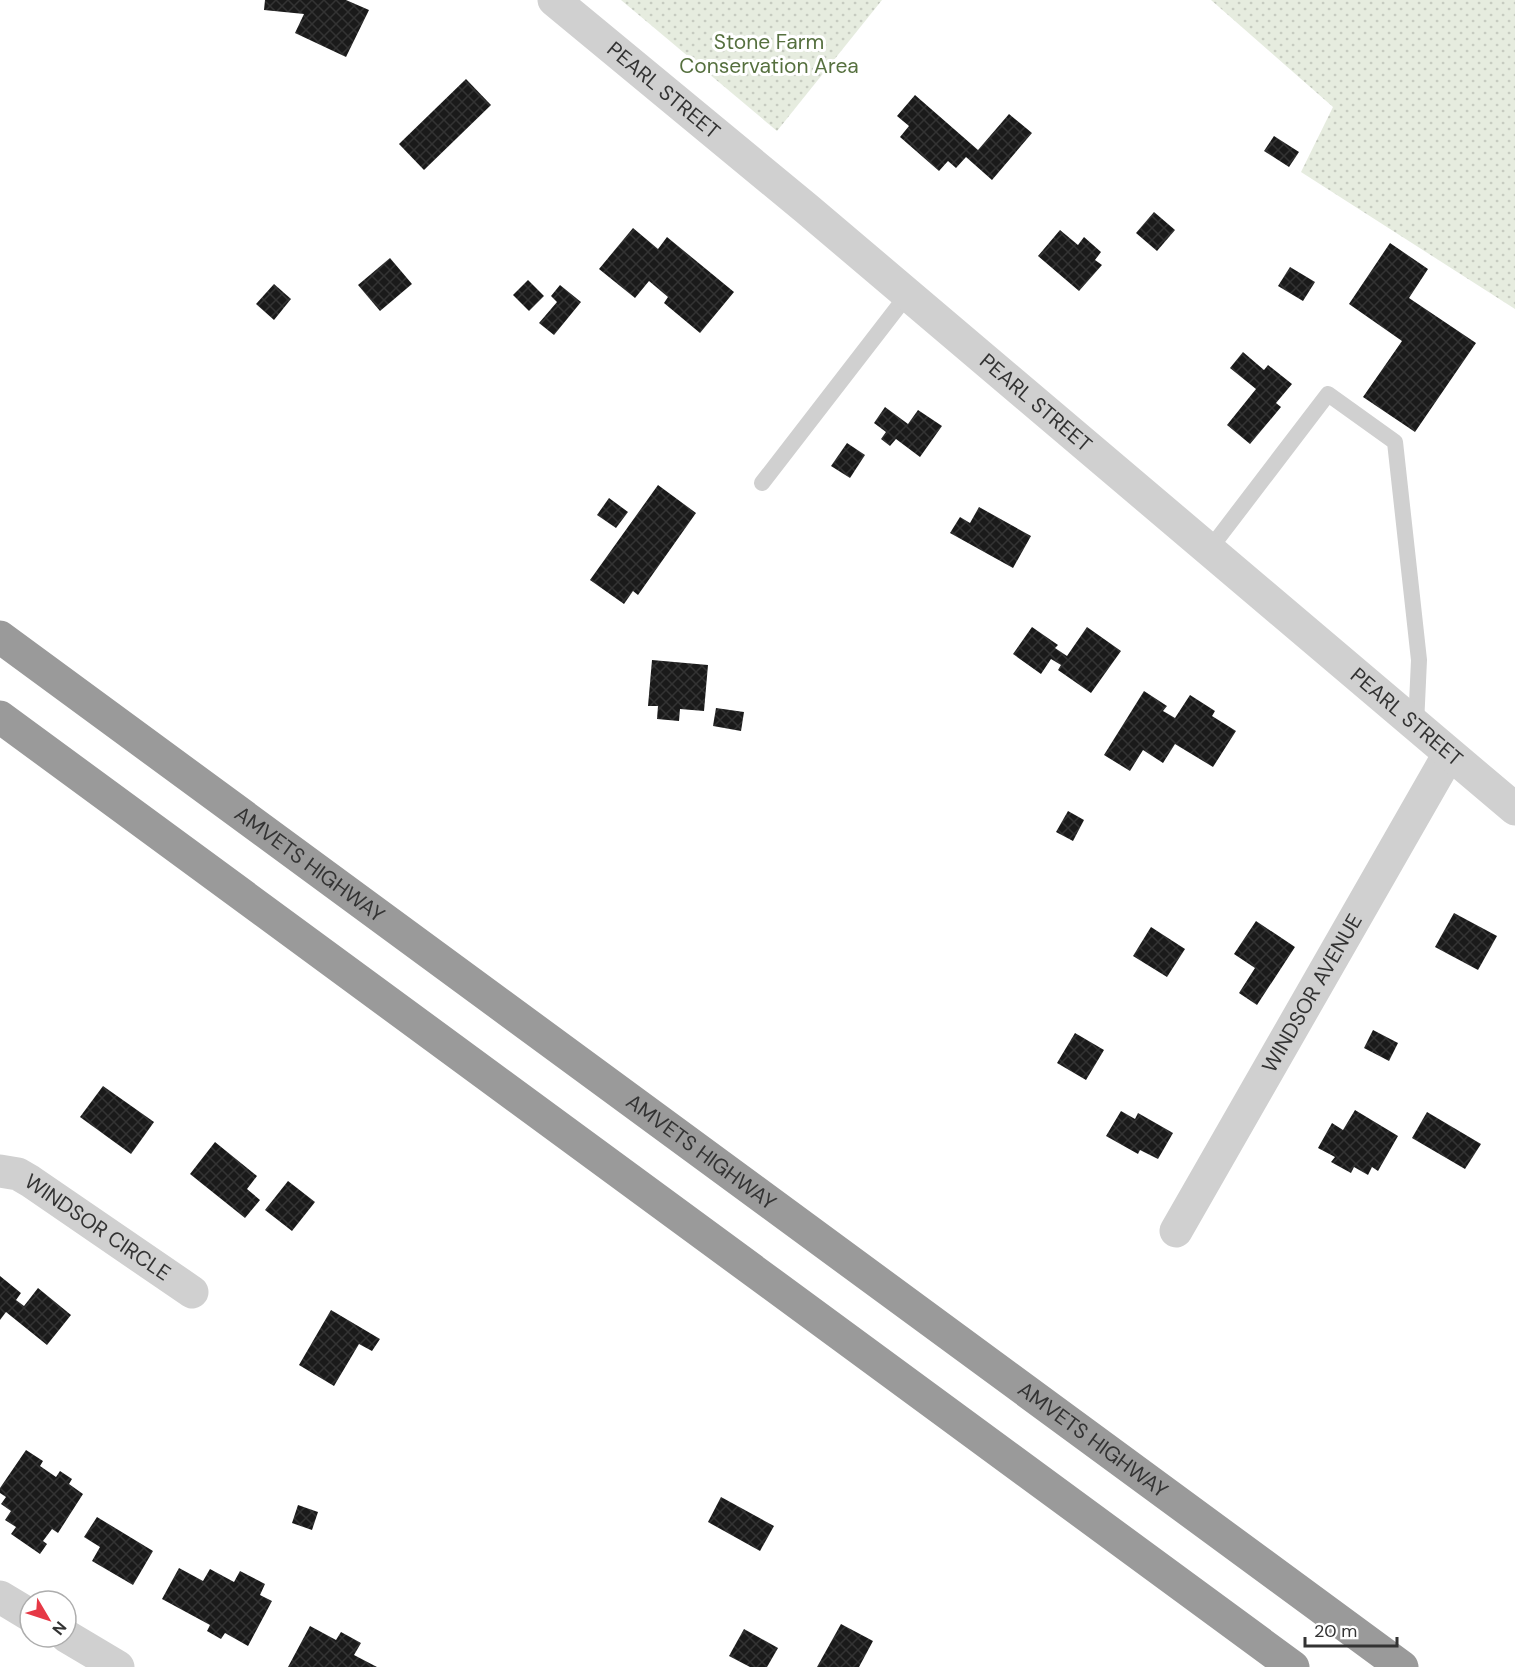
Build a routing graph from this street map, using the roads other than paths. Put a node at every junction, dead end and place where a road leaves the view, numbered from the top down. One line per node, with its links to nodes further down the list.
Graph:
1 (554, 0): 2 (street, PEARL STREET)
2 (908, 294): 3 (lane); 4 (street, PEARL STREET)
3 (762, 483)
4 (1209, 550): 7 (street, PEARL STREET); 7 (lane)
5 (0, 637): 18 (highway, AMVETS HIGHWAY)
6 (0, 717): 17 (highway)
7 (1416, 726): 8 (street, PEARL STREET)
8 (1449, 754): 9 (street, PEARL STREET); 11 (street, WINDSOR AVENUE)
9 (1515, 809)
10 (0, 1171): 12 (street, WINDSOR CIRCLE)
11 (1176, 1231)
12 (192, 1292)
13 (0, 1597): 14 (street)
14 (18, 1608)
15 (78, 1643): 16 (street)
16 (118, 1667)
17 (1293, 1667)
18 (1402, 1667)

